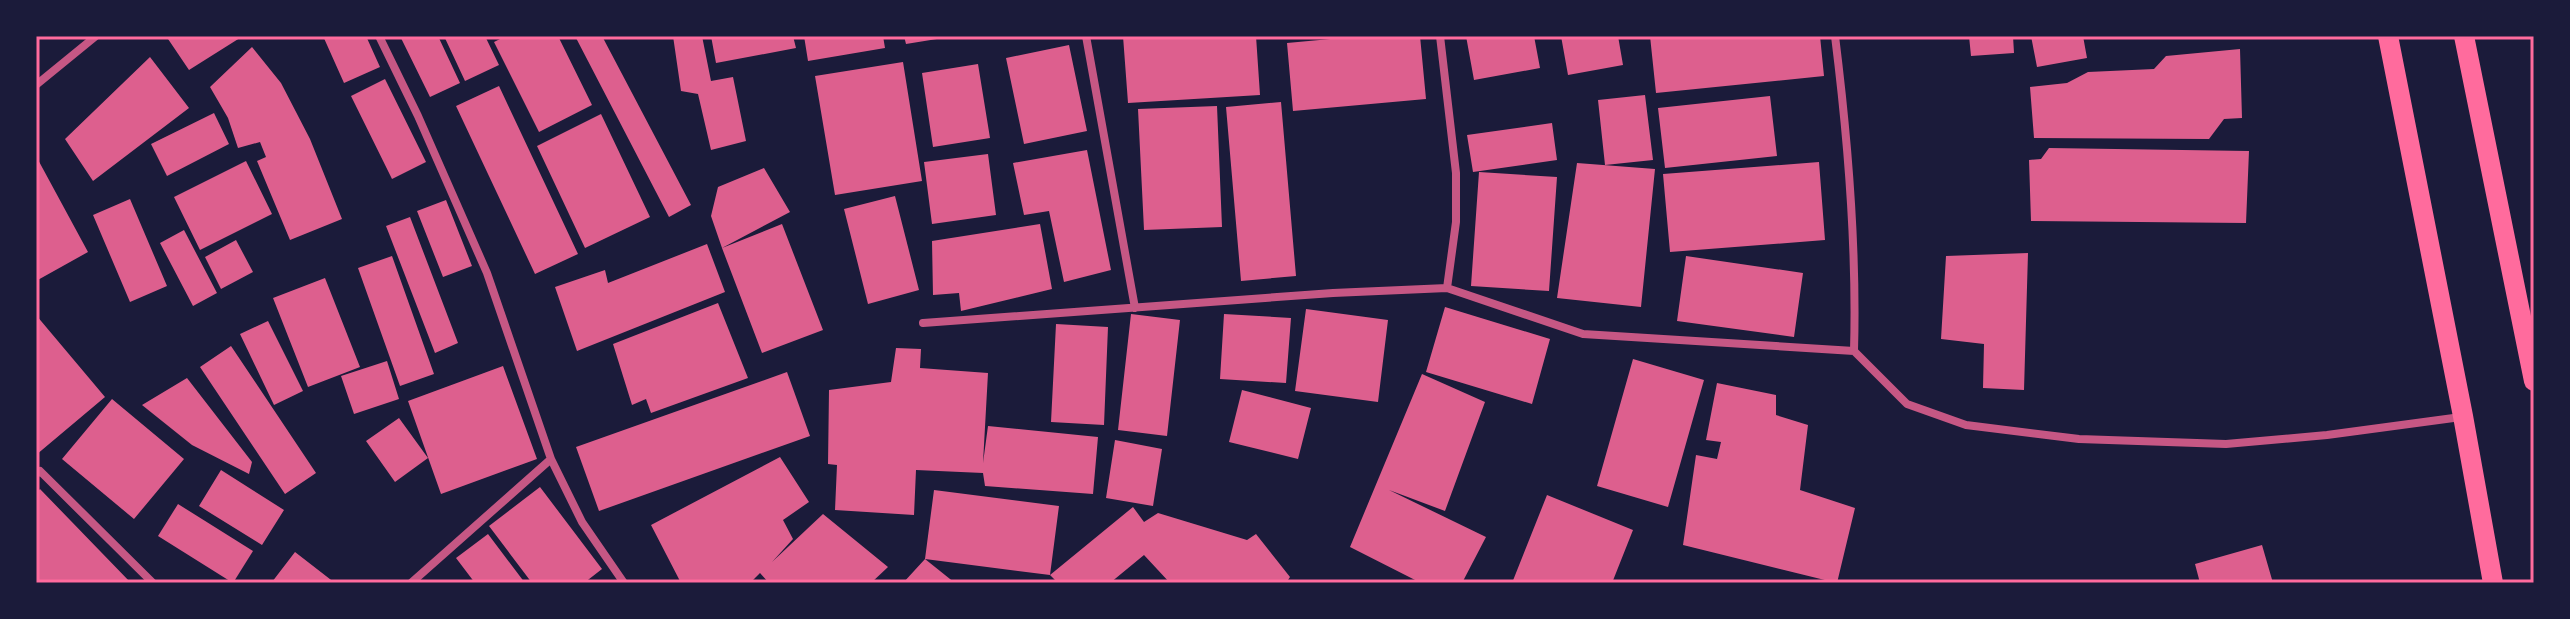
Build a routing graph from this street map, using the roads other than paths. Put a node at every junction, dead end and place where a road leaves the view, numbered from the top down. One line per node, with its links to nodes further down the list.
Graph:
1 (96, 36): 8 (street)
2 (379, 36): 15 (street)
3 (1086, 36): 10 (street)
4 (1440, 36): 9 (street)
5 (1835, 36): 12 (street)
6 (2388, 36): 14 (main road)
7 (2464, 36): 13 (main road)
8 (36, 85)
9 (1447, 288): 10 (street); 12 (street)
10 (1135, 308): 11 (street)
11 (923, 323)
12 (1854, 351): 14 (street)
13 (2534, 381)
14 (2463, 416): 20 (main road)
15 (551, 459): 18 (street); 19 (street)
16 (36, 474): 17 (street)
17 (153, 583)
18 (411, 583)
19 (624, 583)
20 (2493, 583)

